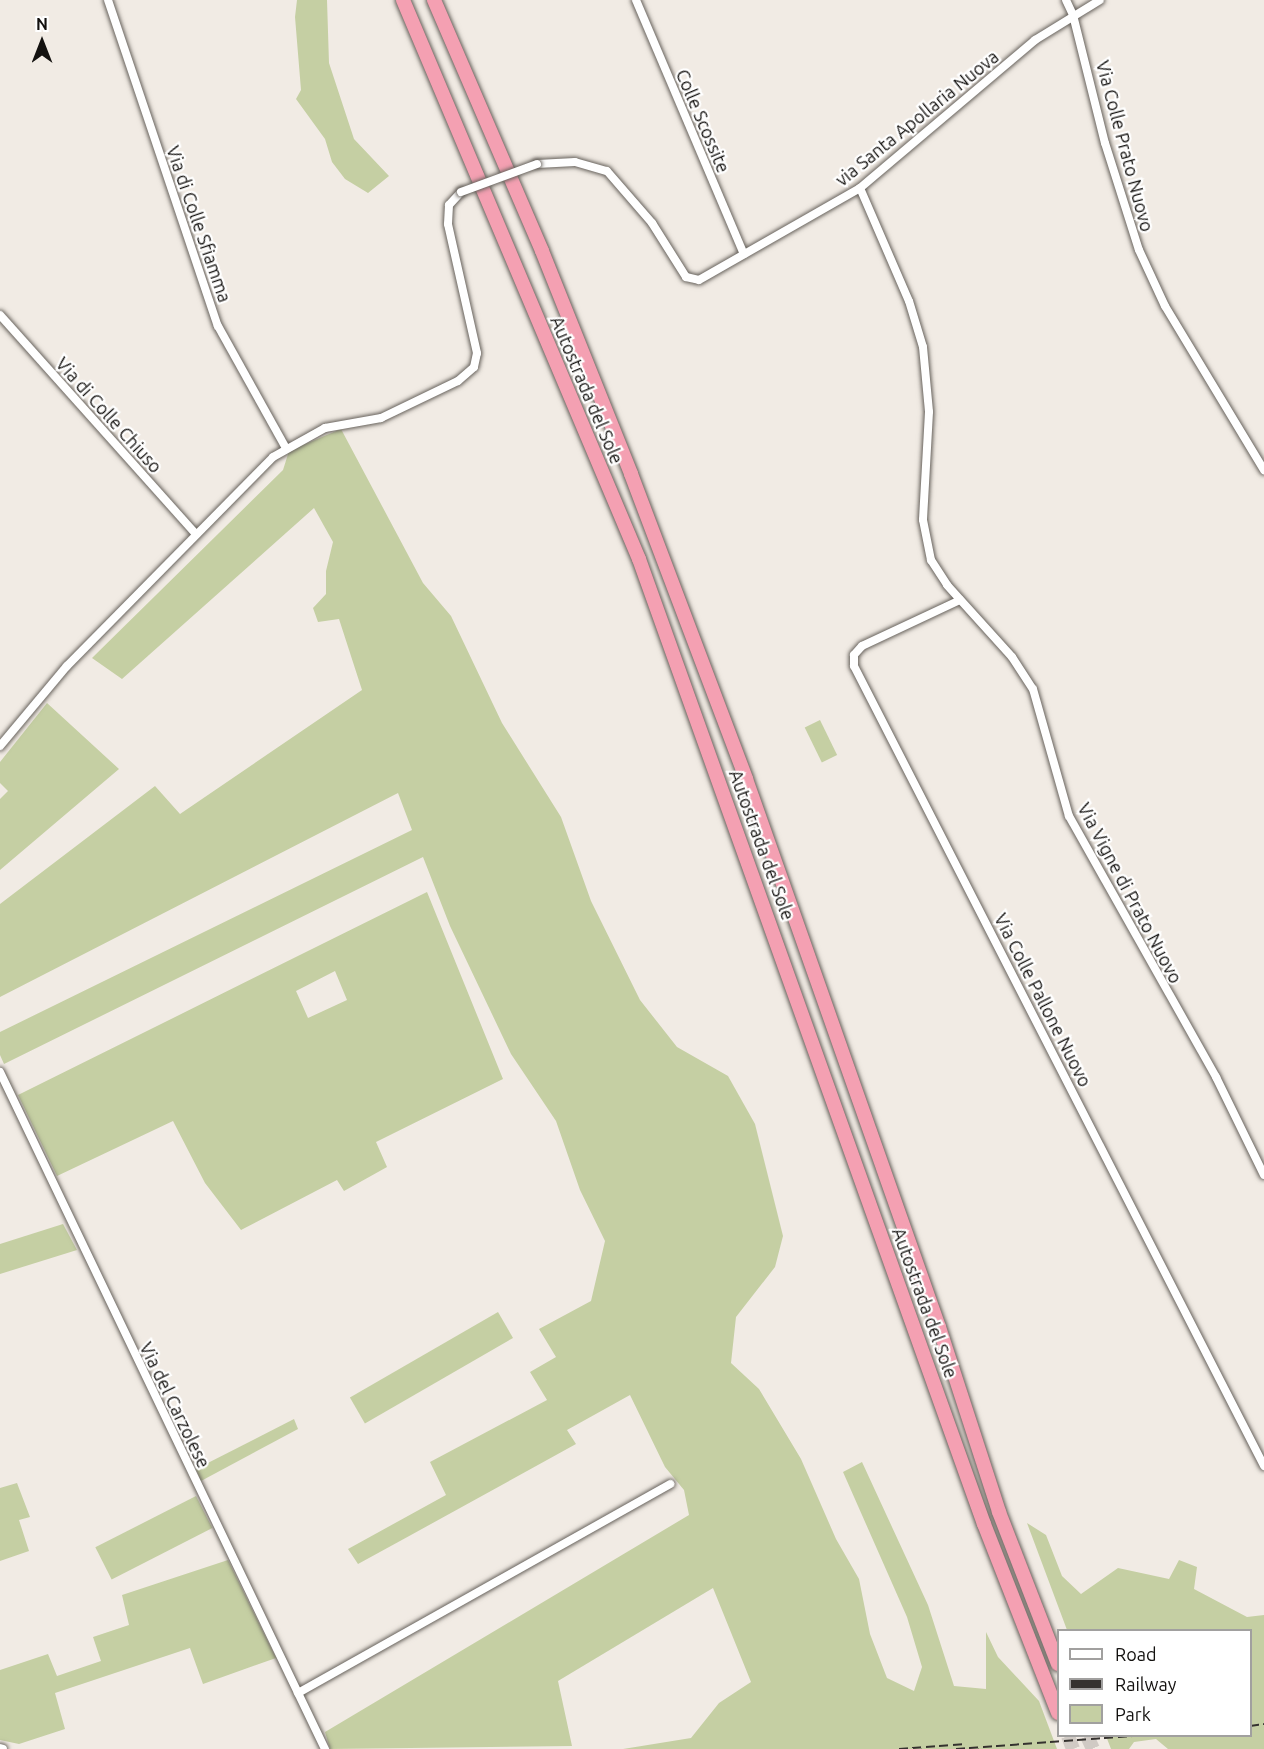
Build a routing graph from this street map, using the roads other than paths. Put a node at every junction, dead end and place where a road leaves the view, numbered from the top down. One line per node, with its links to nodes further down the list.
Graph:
1 (108, 0): 11 (street, Via di Colle Sfiamma)
2 (403, 0): 22 (highway, Autostrada del Sole)
3 (434, 0): 20 (highway, Autostrada del Sole)
4 (636, 0): 9 (street, Colle Scossite)
5 (1066, 0): 7 (street, Via Colle Prato Nuovo)
6 (1100, 0): 7 (street, via Santa Apollaria Nuova)
7 (1073, 15): 8 (street, via Santa Apollaria Nuova); 12 (street, Via Colle Prato Nuovo)
8 (860, 188): 9 (street, via Santa Apollaria Nuova); 14 (street, Via Vigne di Prato Nuovo)
9 (744, 254): 11 (street, via Santa Apollaria Nuova, bridge)
10 (0, 315): 13 (street, Via di Colle Chiuso)
11 (286, 448): 13 (street)
12 (1264, 470)
13 (196, 534): 15 (street)
14 (960, 600): 17 (street, Via Vigne di Prato Nuovo); 18 (street, Via Colle Pallone Nuovo)
15 (0, 746)
16 (0, 1072): 21 (street, Via del Carzolese)
17 (1264, 1175)
18 (1264, 1466)
19 (670, 1484): 21 (street)
20 (1057, 1659)
21 (298, 1693): 23 (street, Via del Carzolese)
22 (1057, 1708)
23 (325, 1749)

